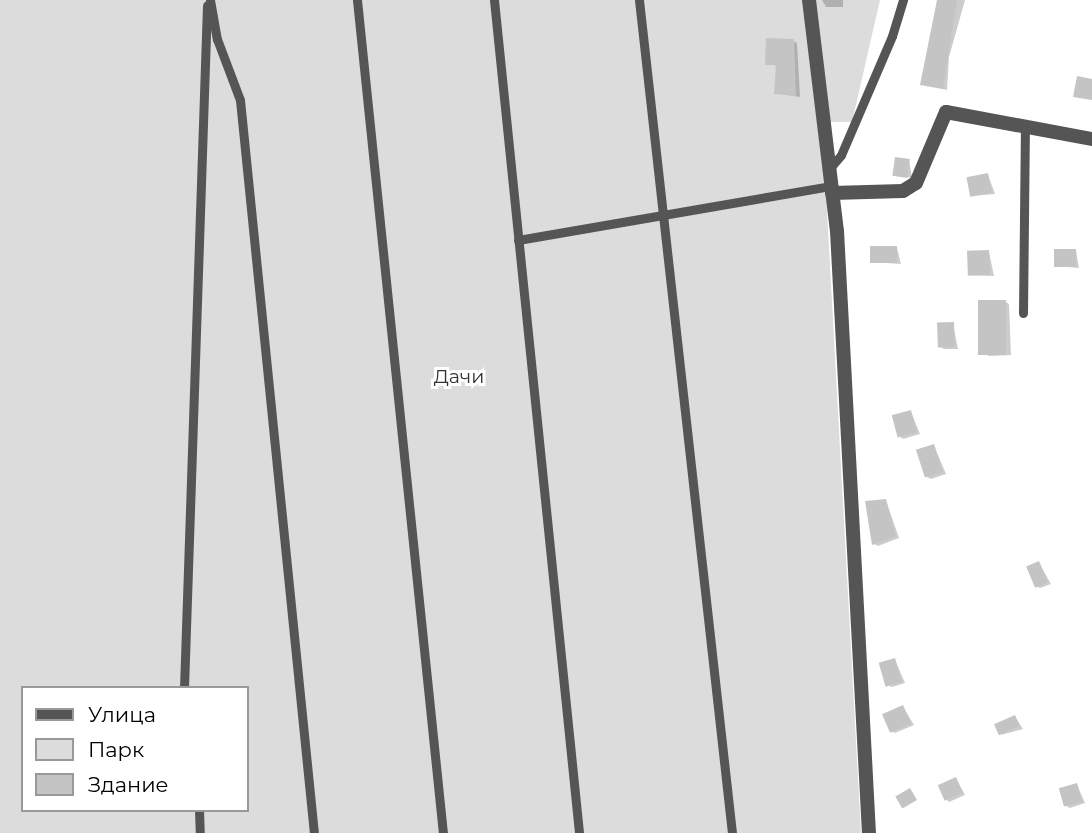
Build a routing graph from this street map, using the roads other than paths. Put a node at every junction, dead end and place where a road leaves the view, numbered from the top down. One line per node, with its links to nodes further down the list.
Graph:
1 (209, 0): 14 (lane); 17 (lane)
2 (357, 0): 18 (lane)
3 (494, 0): 12 (lane)
4 (639, 0): 11 (lane)
5 (808, 0): 9 (street)
6 (903, 0): 9 (lane)
7 (1025, 127): 8 (street); 10 (street); 13 (lane)
8 (1092, 139)
9 (829, 169): 10 (street)
10 (831, 189): 11 (lane); 21 (street)
11 (660, 215): 12 (lane); 20 (lane)
12 (518, 240): 19 (lane)
13 (1023, 313)
14 (184, 686)
15 (199, 812): 16 (lane)
16 (200, 833)
17 (314, 833)
18 (443, 833)
19 (579, 833)
20 (732, 833)
21 (869, 833)

